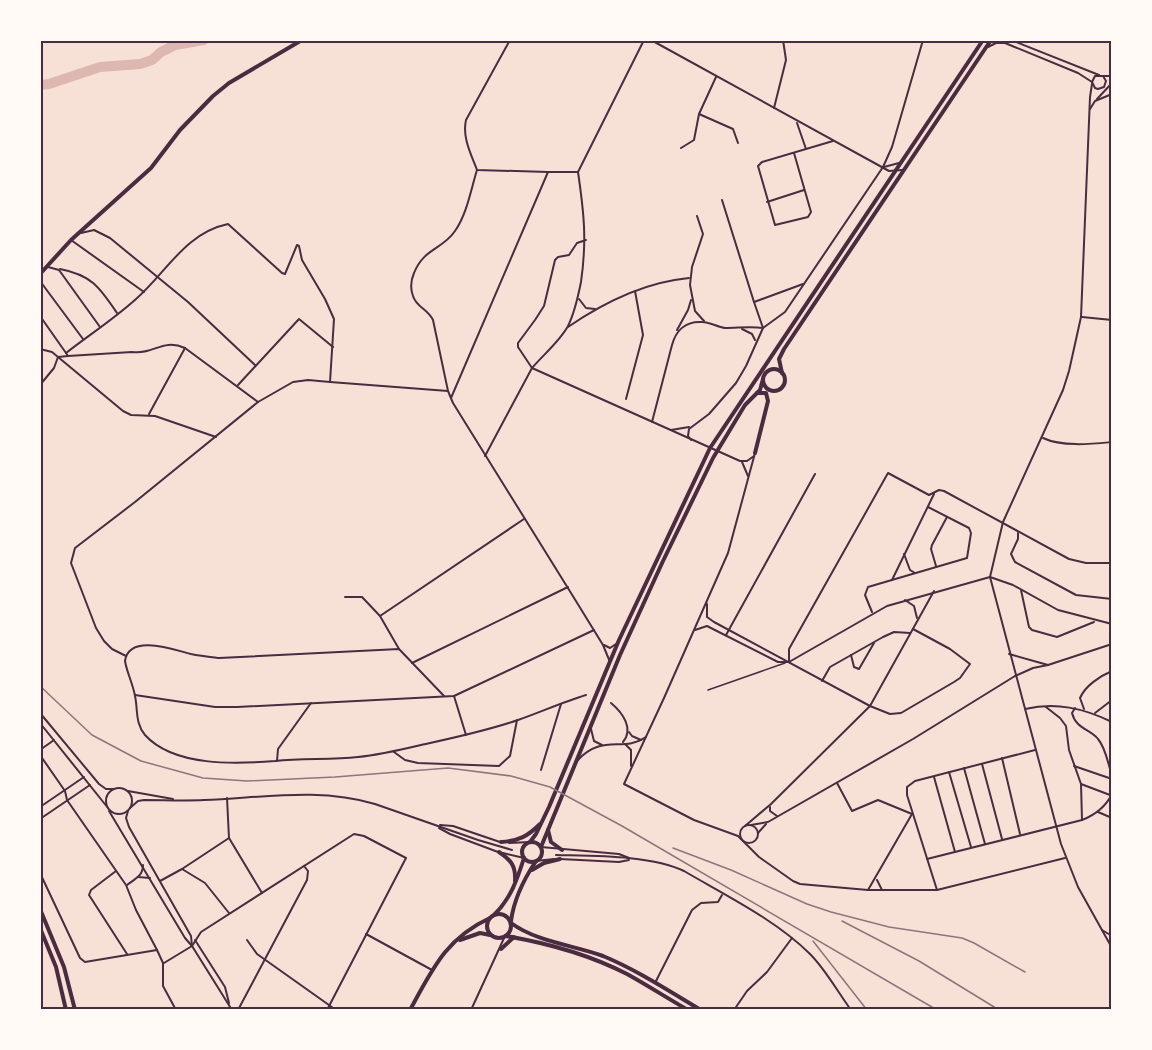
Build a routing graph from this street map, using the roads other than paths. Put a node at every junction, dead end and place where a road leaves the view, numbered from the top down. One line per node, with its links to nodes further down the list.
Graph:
1 (302, 40): 46 (main road)
2 (510, 40): 35 (street)
3 (644, 40): 37 (street)
4 (783, 40): 23 (street)
5 (923, 40): 33 (street)
6 (991, 40): 12 (main road)
7 (1001, 40): 11 (street)
8 (1011, 40): 13 (street)
9 (652, 41): 14 (street)
10 (982, 41): 32 (main road)
11 (1005, 43): 12 (street); 16 (street)
12 (986, 49): 34 (main road)
13 (1101, 76): 15 (street); 16 (street); 18 (street)
14 (716, 77): 23 (street); 25 (street)
15 (1112, 78)
16 (1092, 83): 18 (street); 24 (street)
17 (1112, 84): 19 (street)
18 (1100, 89): 19 (street)
19 (1106, 89): 20 (street); 22 (street)
20 (1112, 89)
21 (1112, 94): 22 (street)
22 (1095, 101): 24 (street)
23 (774, 109): 26 (street)
24 (1090, 109): 64 (street)
25 (699, 114): 28 (street); 29 (street)
26 (797, 121): 27 (street); 30 (street)
27 (833, 141): 30 (street); 33 (street)
28 (738, 143)
29 (681, 148)
30 (806, 149): 31 (street)
31 (794, 153): 42 (street); 44 (street)
32 (903, 160): 33 (street); 38 (main road)
33 (883, 167): 36 (street); 40 (street)
34 (906, 167): 38 (street); 82 (main road)
35 (477, 170): 39 (street); 89 (street)
36 (889, 170): 38 (street); 40 (street); 41 (street)
37 (578, 171): 39 (street); 48 (street)
38 (895, 171): 41 (main road)
39 (548, 172): 91 (street)
40 (879, 173): 55 (street)
41 (889, 181): 79 (main road)
42 (804, 190): 44 (street); 44 (street)
43 (722, 200): 60 (street)
44 (767, 202)
45 (697, 216): 53 (street)
46 (79, 234): 47 (main road); 52 (street)
47 (71, 240): 49 (main road); 57 (street)
48 (586, 240): 58 (street); 81 (street)
49 (45, 268): 50 (street); 51 (main road)
50 (54, 268): 62 (street); 67 (street)
51 (40, 274)
52 (157, 276): 57 (street); 74 (street); 80 (street)
53 (689, 278): 56 (street); 59 (street)
54 (40, 281): 72 (street)
55 (803, 284): 60 (street); 70 (street)
56 (635, 291): 61 (street); 92 (street)
57 (144, 292): 62 (street)
58 (578, 296): 61 (street); 68 (street)
59 (692, 300): 66 (street); 71 (street)
60 (754, 303): 70 (street)
61 (598, 309): 68 (street)
62 (118, 314): 67 (street)
63 (40, 316): 77 (street)
64 (1081, 316): 65 (street); 100 (street)
65 (1112, 320)
66 (704, 321): 69 (street); 71 (street)
67 (100, 327): 72 (street)
68 (567, 328): 81 (street)
69 (739, 328): 70 (street); 73 (street)
70 (763, 328): 73 (street)
71 (675, 334): 96 (street)
72 (83, 340): 77 (street)
73 (755, 342): 97 (street)
74 (333, 347): 80 (street); 84 (street)
75 (185, 348): 77 (street); 86 (street); 95 (street)
76 (40, 349): 78 (street)
77 (67, 355): 78 (street)
78 (58, 357): 85 (street); 95 (street)
79 (768, 361): 83 (main road); 87 (main road)
80 (255, 365): 86 (street)
81 (532, 368): 96 (street); 106 (street)
82 (782, 373): 83 (main road); 88 (main road)
83 (764, 376): 87 (main road); 88 (main road); 90 (main road)
84 (330, 382): 89 (street); 93 (street)
85 (40, 385)
86 (237, 386): 93 (street)
87 (751, 387): 103 (main road)
88 (781, 389): 94 (main road)
89 (448, 391): 91 (street)
90 (757, 394): 94 (main road); 104 (main road)
91 (451, 398): 106 (street)
92 (626, 399)
93 (258, 402): 99 (street)
94 (767, 405): 105 (main road)
95 (149, 415): 99 (street)
96 (652, 423): 98 (street)
97 (692, 426): 98 (street); 101 (street)
98 (666, 429): 101 (street)
99 (216, 437): 151 (street)
100 (1042, 437): 102 (street); 114 (street)
101 (691, 440): 103 (street)
102 (1112, 442)
103 (710, 448): 104 (street); 142 (main road)
104 (717, 451): 107 (street); 178 (main road)
105 (755, 453): 107 (street); 109 (street)
106 (485, 456): 113 (street)
107 (740, 461): 109 (street)
108 (815, 474): 138 (street)
109 (748, 479): 128 (street)
110 (934, 494): 111 (street); 114 (street); 153 (street)
111 (928, 507): 112 (street); 116 (street)
112 (947, 517): 118 (street); 118 (street)
113 (525, 518): 122 (street); 130 (street)
114 (1003, 522): 115 (street); 120 (street)
115 (1018, 532): 117 (street); 126 (street)
116 (904, 554): 119 (street); 121 (street)
117 (1112, 563)
118 (936, 567): 119 (street)
119 (915, 573): 121 (street)
120 (990, 577): 123 (street); 124 (street); 149 (street)
121 (892, 580): 129 (street)
122 (568, 587): 137 (street); 154 (street)
123 (1021, 590): 133 (street); 133 (street)
124 (934, 591): 127 (street); 132 (street)
125 (345, 597): 130 (street)
126 (1112, 599)
127 (905, 600): 129 (street); 132 (street)
128 (707, 601): 131 (street); 138 (street)
129 (872, 613): 153 (street)
130 (380, 616): 147 (street)
131 (700, 617): 135 (street); 139 (street)
132 (917, 620): 136 (street)
133 (1096, 621): 134 (street)
134 (1112, 624)
135 (705, 626): 139 (street); 141 (street)
136 (913, 629): 140 (street); 168 (street)
137 (594, 630): 144 (street); 163 (street)
138 (729, 630): 141 (street); 153 (street)
139 (693, 632): 181 (street)
140 (911, 633): 143 (street); 168 (street)
141 (726, 635): 153 (street)
142 (619, 640): 144 (street); 152 (main road)
143 (876, 640): 146 (street); 148 (street)
144 (602, 643): 152 (street)
145 (1112, 644): 155 (street)
146 (864, 647): 148 (street); 150 (street)
147 (399, 649): 151 (street); 154 (street)
148 (870, 653): 150 (street)
149 (1009, 654): 155 (street); 157 (street)
150 (851, 655): 158 (street)
151 (126, 656): 160 (street)
152 (610, 662): 225 (main road)
153 (789, 662): 158 (street); 159 (street)
154 (412, 663): 162 (street)
155 (1048, 665): 157 (street)
156 (1112, 672): 172 (street)
157 (1015, 676): 171 (street); 204 (street)
158 (822, 681): 168 (street)
159 (708, 690)
160 (135, 695): 165 (street); 191 (street)
161 (586, 695): 166 (street)
162 (444, 696): 163 (street); 165 (street)
163 (454, 696): 180 (street)
164 (1112, 700): 174 (street)
165 (311, 703): 191 (street)
166 (561, 703): 175 (street); 198 (street)
167 (611, 703): 179 (street)
168 (870, 706): 214 (street)
169 (1046, 707): 170 (street); 171 (street); 195 (street)
170 (1075, 708): 172 (street); 193 (street)
171 (1025, 710): 187 (street)
172 (1084, 710): 174 (street)
173 (40, 713): 207 (street)
174 (1095, 713): 176 (street)
175 (517, 720): 180 (street); 188 (street)
176 (1112, 722)
177 (40, 723): 182 (street)
178 (591, 727): 185 (street); 192 (main road)
179 (628, 730): 183 (street); 184 (street)
180 (466, 735): 188 (street)
181 (646, 737): 183 (street); 196 (street)
182 (54, 740): 186 (street); 201 (street)
183 (641, 740): 184 (street)
184 (623, 742): 185 (street); 196 (street)
185 (602, 745): 192 (street)
186 (40, 750)
187 (1035, 750): 190 (street); 231 (street)
188 (393, 751): 191 (street)
189 (40, 755): 208 (street)
190 (1002, 759): 194 (street); 235 (street)
191 (277, 760)
192 (576, 763): 228 (main road)
193 (1110, 763): 200 (street)
194 (982, 764): 197 (street); 237 (street)
195 (1074, 766): 203 (street); 205 (street)
196 (631, 768): 233 (street)
197 (964, 768): 199 (street); 242 (street)
198 (541, 771)
199 (950, 772): 202 (street); 244 (street)
200 (1112, 775)
201 (84, 777): 206 (street); 208 (street)
202 (934, 777): 219 (street); 248 (street)
203 (1112, 779)
204 (836, 782): 219 (street); 220 (street)
205 (1081, 784): 210 (street); 224 (street)
206 (90, 785): 212 (street); 216 (street)
207 (114, 789): 209 (street); 216 (street)
208 (64, 791): 212 (street); 215 (street)
209 (127, 791): 213 (street); 217 (street)
210 (1111, 795): 218 (street)
211 (227, 798): 213 (street); 227 (street); 236 (street)
212 (67, 800): 223 (street); 260 (street)
213 (178, 800): 217 (street)
214 (771, 804): 220 (street); 221 (street)
215 (40, 807)
216 (109, 809): 217 (street); 257 (street)
217 (129, 809): 266 (street)
218 (1098, 812): 222 (street); 224 (street)
219 (912, 814): 255 (street); 265 (street)
220 (779, 816): 226 (street)
221 (756, 818): 230 (street); 232 (street)
222 (1112, 818)
223 (40, 819)
224 (1082, 820): 231 (street)
225 (543, 821): 240 (main road); 241 (main road)
226 (768, 822): 230 (street); 234 (street)
227 (433, 824): 240 (street); 245 (street); 247 (street)
228 (549, 825): 243 (main road); 246 (main road)
229 (751, 825): 230 (street); 232 (street); 234 (street)
230 (760, 825)
231 (1057, 826): 235 (street); 251 (street)
232 (743, 827): 233 (street); 238 (street)
233 (729, 833): 238 (street)
234 (758, 833): 239 (street)
235 (1020, 835): 237 (street)
236 (229, 838): 259 (street); 272 (street)
237 (1002, 839): 242 (street)
238 (744, 841): 239 (street); 249 (street)
239 (754, 841): 249 (street)
240 (501, 842): 241 (street)
241 (530, 842): 243 (main road); 252 (main road)
242 (985, 844): 244 (street)
243 (541, 847): 246 (street); 256 (main road)
244 (971, 847): 248 (street)
245 (512, 850)
246 (562, 850): 254 (street)
247 (499, 852): 252 (street); 268 (main road)
248 (955, 852): 255 (street)
249 (755, 853): 269 (street)
250 (556, 855): 254 (street)
251 (1066, 857): 271 (street); 279 (street)
252 (524, 858): 256 (main road); 268 (main road)
253 (560, 859): 254 (street); 256 (street); 262 (main road)
254 (632, 859): 273 (street)
255 (927, 859): 271 (street)
256 (536, 861): 262 (main road)
257 (143, 865): 263 (street); 264 (street)
258 (304, 866): 272 (street); 280 (street); 296 (street)
259 (182, 869): 266 (street); 275 (street)
260 (116, 871): 267 (street); 295 (street)
261 (40, 873): 295 (street)
262 (527, 874): 277 (main road)
263 (138, 877): 264 (street); 267 (street)
264 (151, 878): 291 (street)
265 (877, 878): 269 (street); 270 (street)
266 (159, 881): 283 (street)
267 (126, 885): 294 (street)
268 (514, 887): 276 (main road)
269 (868, 890): 270 (street)
270 (882, 890): 271 (street)
271 (937, 890)
272 (262, 893): 275 (street)
273 (723, 894): 287 (street); 299 (street)
274 (40, 909): 303 (main road)
275 (229, 914): 281 (street)
276 (492, 917): 277 (main road); 282 (main road); 290 (main road)
277 (511, 922): 284 (main road); 299 (main road)
278 (40, 927): 302 (main road)
279 (1099, 928): 285 (street); 292 (street)
280 (366, 934): 298 (street); 300 (street)
281 (198, 935): 283 (street); 288 (street)
282 (492, 935): 284 (main road); 290 (main road)
283 (191, 936): 291 (street)
284 (506, 936): 286 (main road); 293 (street)
285 (1112, 936)
286 (514, 937): 293 (main road); 311 (main road)
287 (792, 938): 313 (street); 314 (street)
288 (195, 940): 291 (street); 301 (street)
289 (247, 940): 296 (street)
290 (454, 942): 298 (main road)
291 (192, 946): 297 (street); 301 (street)
292 (1112, 948)
293 (501, 949): 310 (street)
294 (157, 950): 295 (street); 297 (street)
295 (128, 954)
296 (265, 959): 300 (street); 306 (street)
297 (163, 963): 304 (street)
298 (432, 970): 309 (main road)
299 (655, 983): 312 (main road)
300 (329, 1005): 307 (street); 308 (street)
301 (230, 1006): 305 (street)
302 (66, 1010)
303 (75, 1010)
304 (176, 1010)
305 (232, 1010)
306 (238, 1010)
307 (327, 1010)
308 (336, 1010)
309 (410, 1010)
310 (471, 1010)
311 (688, 1010)
312 (701, 1010)
313 (734, 1010)
314 (851, 1010)

